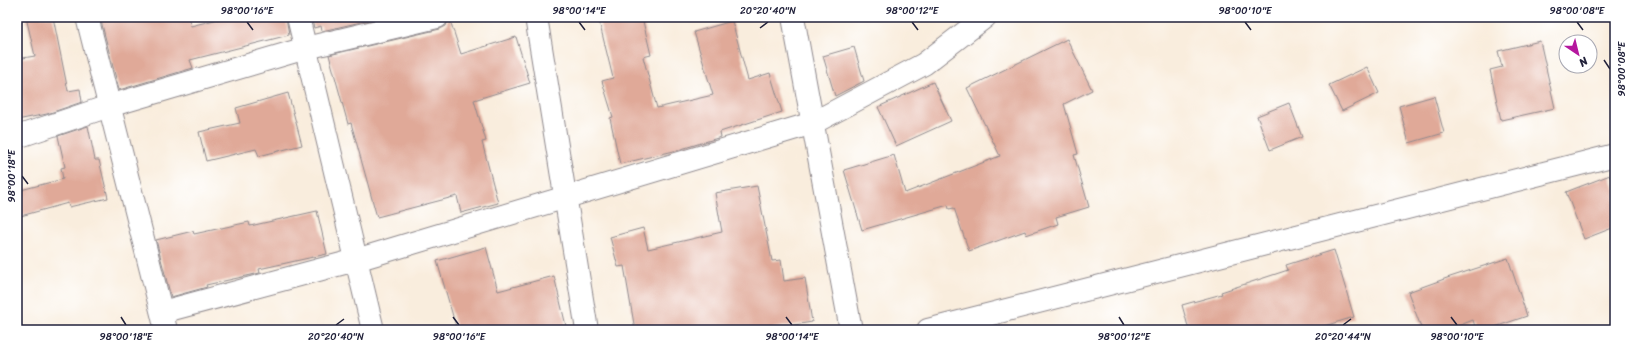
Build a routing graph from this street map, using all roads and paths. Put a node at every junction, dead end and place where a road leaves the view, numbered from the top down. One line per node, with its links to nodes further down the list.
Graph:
1 (87, 17): 8 (street)
2 (298, 17): 7 (street)
3 (437, 17): 7 (street)
4 (536, 17): 12 (street)
5 (793, 17): 9 (street)
6 (985, 17): 9 (street)
7 (306, 48): 8 (street); 13 (street)
8 (109, 106): 10 (street); 14 (street)
9 (813, 123): 12 (street); 17 (street)
10 (17, 137)
11 (1615, 155): 18 (street)
12 (566, 198): 13 (street); 16 (street)
13 (356, 260): 14 (street); 15 (street)
14 (164, 321)
15 (373, 330)
16 (587, 330)
17 (851, 330)
18 (928, 330)

